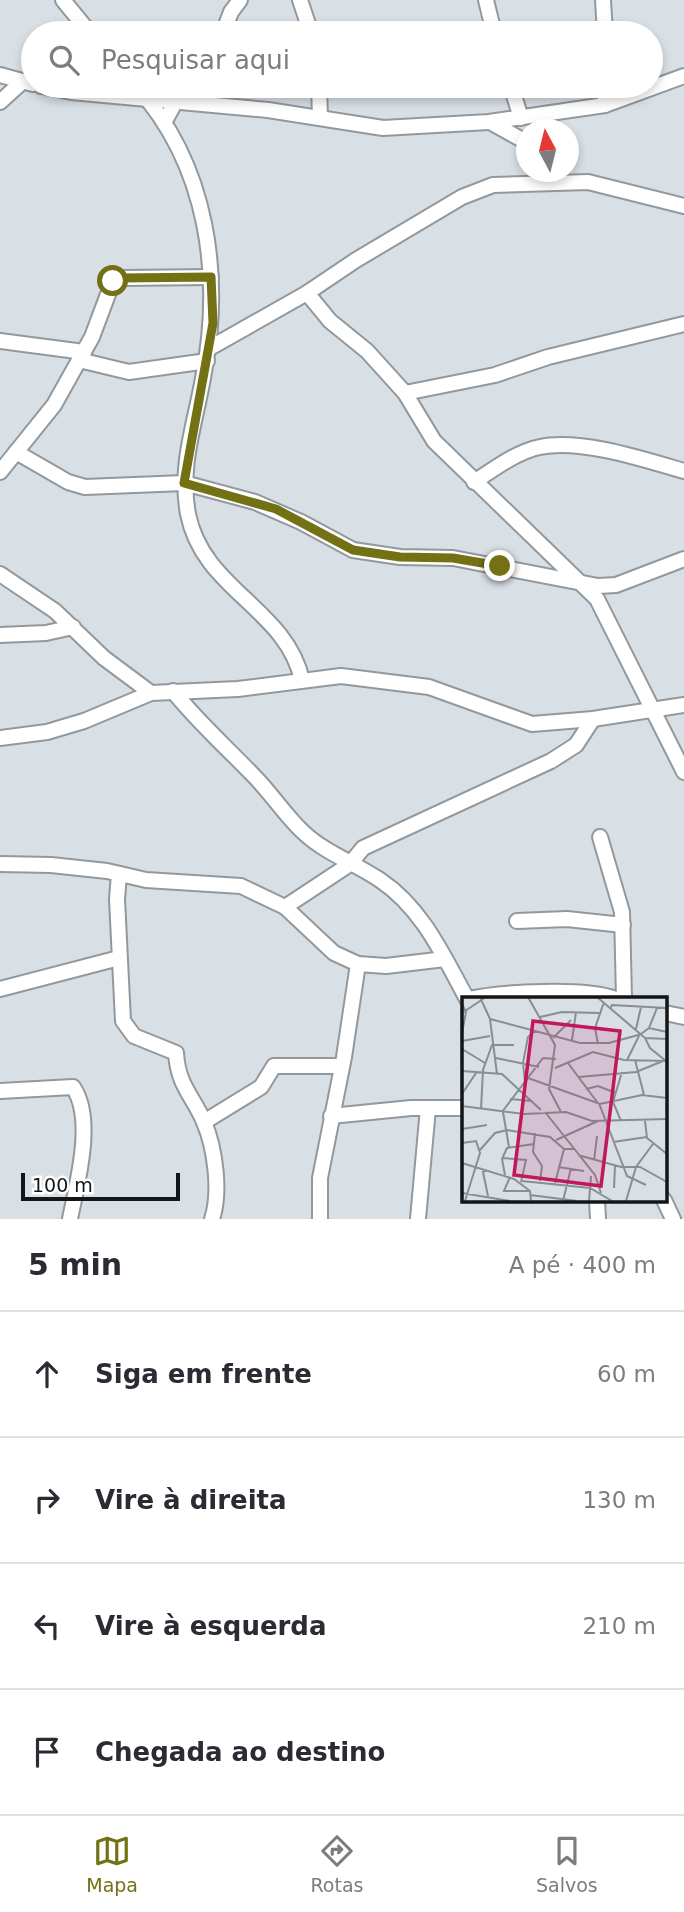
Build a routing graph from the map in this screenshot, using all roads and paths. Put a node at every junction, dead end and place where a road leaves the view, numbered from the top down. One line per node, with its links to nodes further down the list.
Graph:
1 (63, 0): 6 (street)
2 (300, 0): 8 (street)
3 (486, 0): 9 (street)
4 (603, 0): 10 (street)
5 (234, 4): 7 (street)
6 (80, 21)
7 (228, 21)
8 (308, 21)
9 (491, 21)
10 (604, 21)
11 (0, 75): 13 (street)
12 (684, 76): 14 (street)
13 (21, 81)
14 (663, 84)
15 (21, 88): 24 (street)
16 (147, 98): 29 (street)
17 (172, 98): 23 (street)
18 (198, 98): 25 (street)
19 (319, 98): 27 (street)
20 (513, 98): 28 (street)
21 (605, 98): 26 (street)
22 (624, 98): 26 (street)
23 (177, 99): 25 (street); 29 (street)
24 (0, 102)
25 (197, 104): 27 (street)
26 (605, 105): 28 (street)
27 (320, 117): 30 (street)
28 (517, 118): 30 (street)
29 (165, 121): 37 (street)
30 (489, 122): 31 (street)
31 (516, 136)
32 (579, 176): 35 (street)
33 (516, 181): 38 (street)
34 (579, 181): 35 (street)
35 (588, 182): 36 (street)
36 (684, 206)
37 (211, 277): 41 (street); 42 (street)
38 (307, 293): 41 (street); 43 (street)
39 (684, 324): 43 (street)
40 (0, 341): 42 (street)
41 (207, 355): 42 (street); 48 (street)
42 (81, 356): 44 (street)
43 (405, 393): 47 (street)
44 (16, 452): 46 (street); 48 (street)
45 (684, 471): 47 (street)
46 (0, 472)
47 (474, 482): 51 (street)
48 (184, 483): 51 (street); 54 (street)
49 (684, 559): 51 (street)
50 (0, 573): 52 (street)
51 (582, 583): 58 (street)
52 (74, 627): 53 (street); 56 (street)
53 (0, 635)
54 (302, 680): 55 (street); 59 (street)
55 (173, 691): 56 (street); 64 (street)
56 (151, 693): 60 (street)
57 (684, 705): 58 (street)
58 (653, 709): 59 (street); 61 (street)
59 (593, 719): 64 (street)
60 (0, 738)
61 (684, 772)
62 (600, 837): 68 (street)
63 (0, 864): 65 (street)
64 (350, 864): 66 (street); 70 (street)
65 (119, 874): 66 (street); 69 (street)
66 (285, 907): 71 (street)
67 (517, 921): 68 (street)
68 (623, 925): 76 (street)
69 (119, 958): 72 (street); 84 (street)
70 (445, 959): 71 (street); 73 (street)
71 (358, 964): 79 (street)
72 (0, 989)
73 (467, 997)
74 (477, 997): 75 (street)
75 (611, 997)
76 (624, 997)
77 (666, 1013): 78 (street)
78 (684, 1017)
79 (342, 1066): 83 (street); 84 (street)
80 (0, 1091): 86 (street)
81 (428, 1108): 82 (street); 83 (street); 89 (street)
82 (462, 1108)
83 (331, 1116): 88 (street)
84 (204, 1122): 87 (street)
85 (665, 1202): 90 (street)
86 (70, 1219)
87 (212, 1219)
88 (320, 1219)
89 (418, 1219)
90 (673, 1219)

